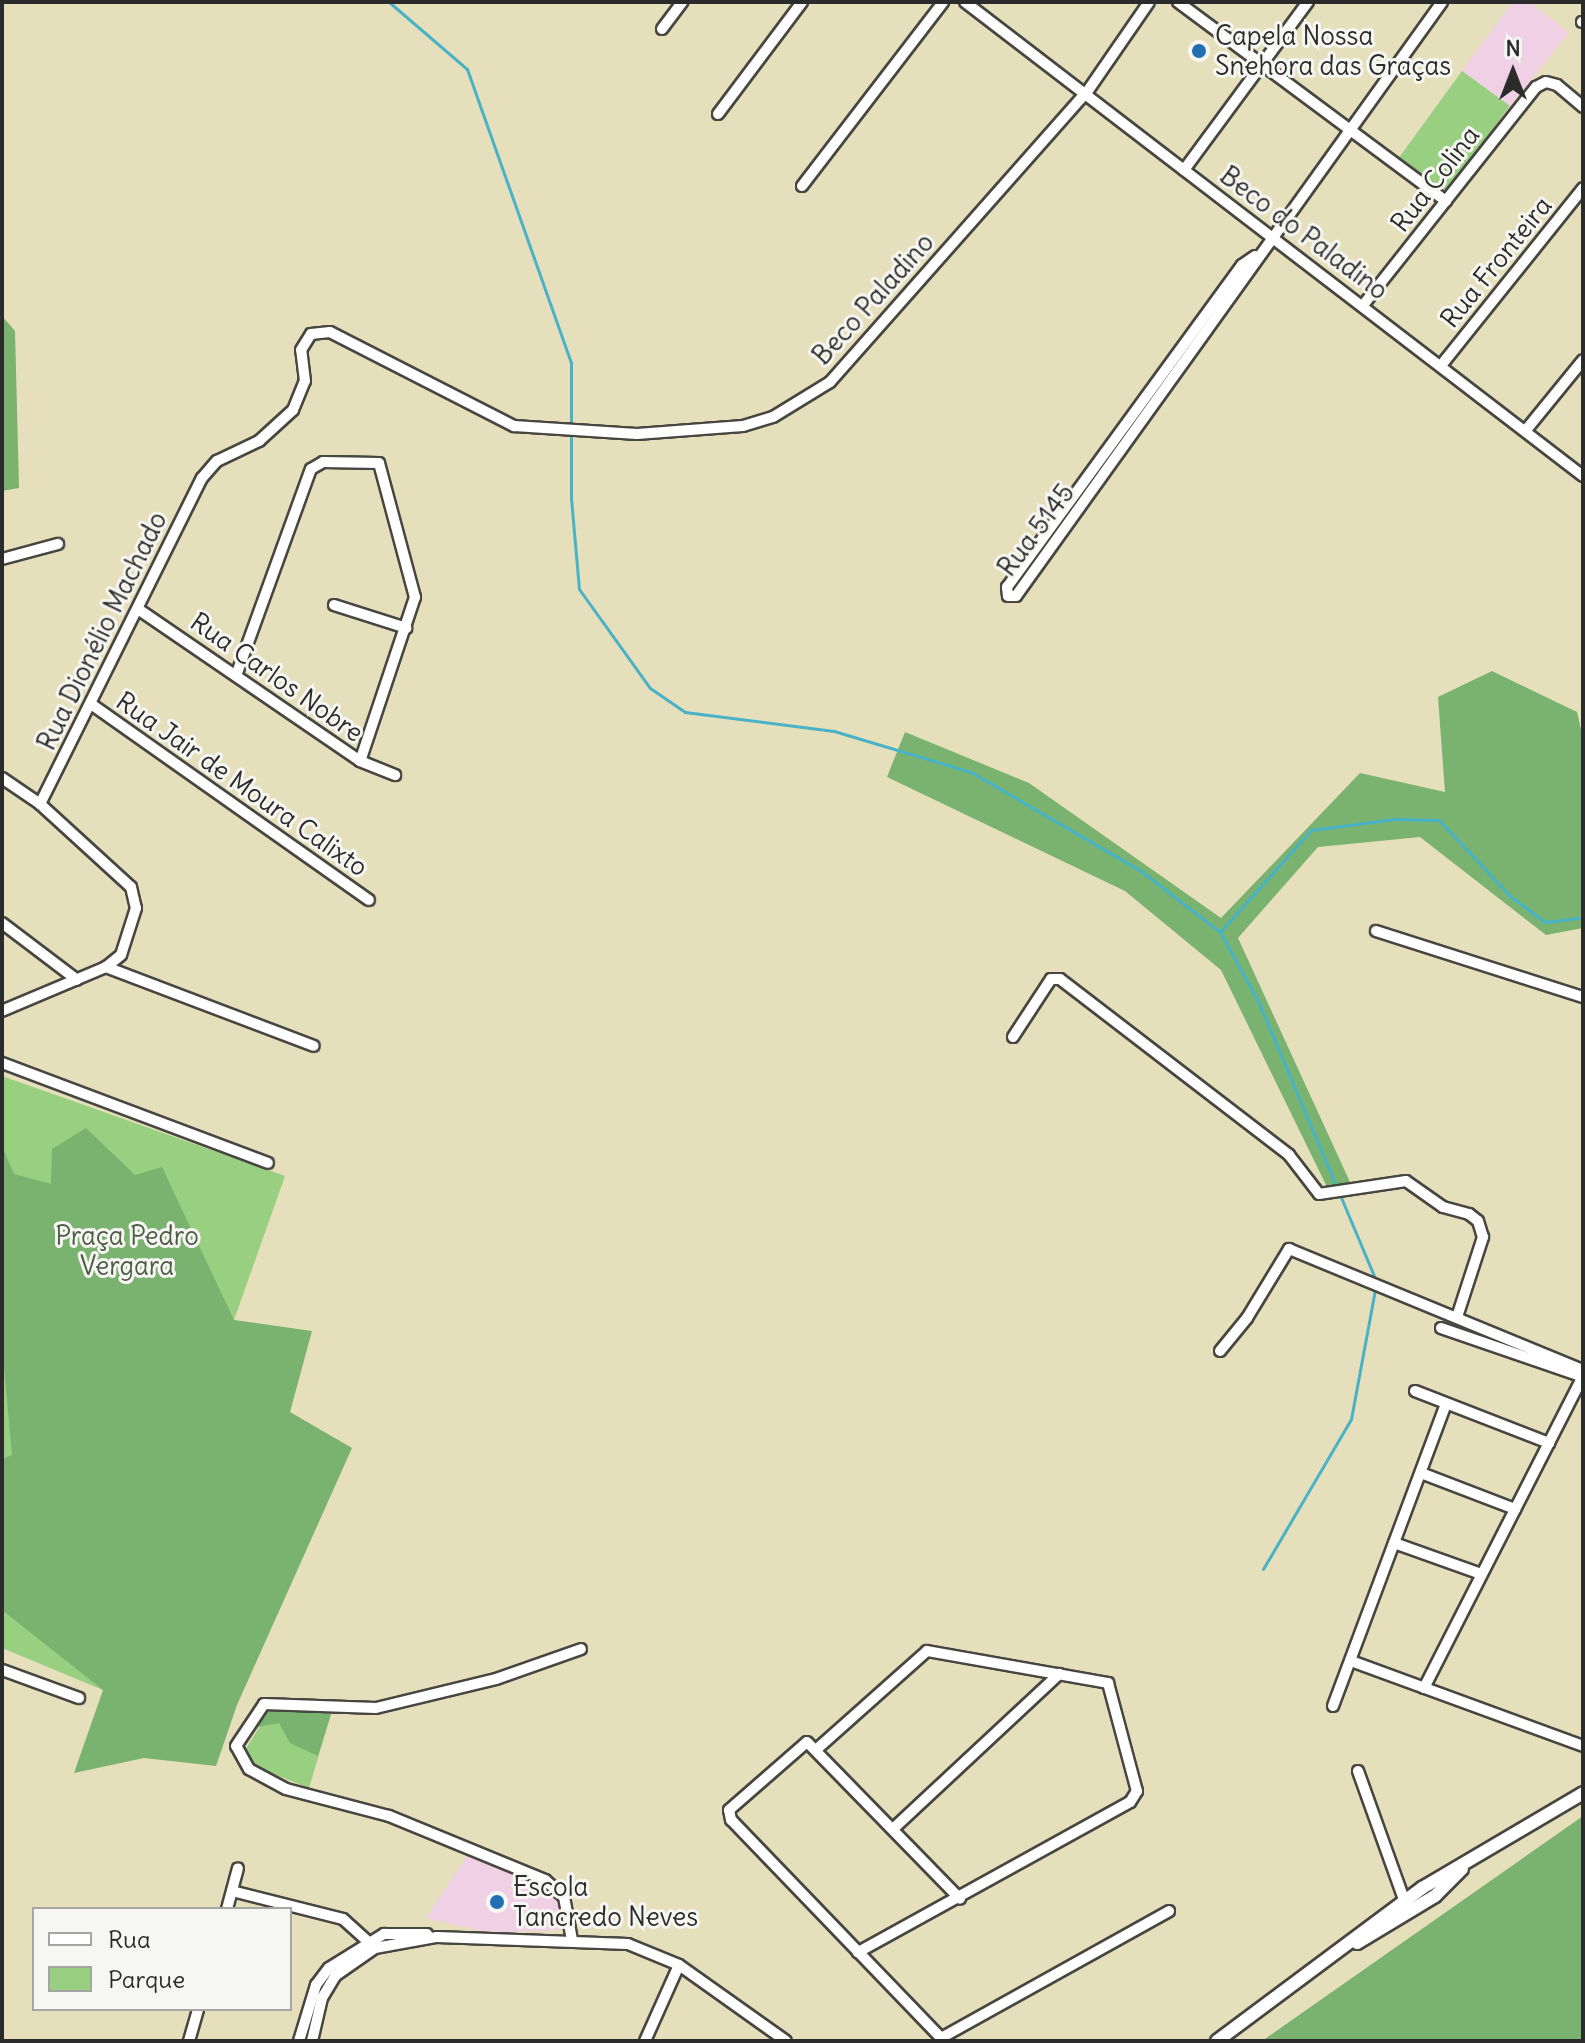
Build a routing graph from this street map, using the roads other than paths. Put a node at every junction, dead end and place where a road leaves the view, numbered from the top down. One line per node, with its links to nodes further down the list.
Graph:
1 (682, 2): 9 (street)
2 (802, 2): 13 (street)
3 (943, 2): 16 (street)
4 (965, 2): 11 (street, Beco do Paladino)
5 (1149, 2): 11 (street)
6 (1178, 2): 10 (street)
7 (1308, 2): 10 (street)
8 (1442, 2): 14 (street, Rua 5145)
9 (662, 29)
10 (1262, 64): 14 (street); 15 (street)
11 (1087, 92): 15 (street, Beco do Paladino); 26 (street, Beco Paladino)
12 (1583, 107): 18 (street, Rua Colina)
13 (718, 114)
14 (1348, 128): 18 (street); 19 (street, Rua 5145)
15 (1184, 170): 19 (street, Beco do Paladino)
16 (802, 186)
17 (1583, 188): 22 (street, Rua Fronteira)
18 (1446, 201): 20 (street, Rua Colina)
19 (1269, 236): 20 (street, Beco do Paladino); 24 (street, Rua 5145)
20 (1364, 304): 22 (street, Beco do Paladino)
21 (1583, 360): 23 (street)
22 (1443, 363): 23 (street, Beco do Paladino)
23 (1526, 430): 25 (street, Beco do Paladino)
24 (1111, 456): 24 (street, Rua 5145)
25 (1583, 476)
26 (202, 478): 30 (street, Rua Dionélio Machado)
27 (58, 544): 28 (street)
28 (2, 559)
29 (334, 605): 31 (street)
30 (138, 609): 32 (street, Rua Carlos Nobre); 33 (street, Rua Dionélio Machado)
31 (406, 628): 32 (street); 34 (street)
32 (237, 673): 34 (street, Rua Carlos Nobre)
33 (91, 704): 37 (street, Rua Dionélio Machado); 38 (street, Rua Jair de Moura Calixto)
34 (360, 761): 35 (street, Rua Carlos Nobre)
35 (395, 775)
36 (2, 778): 37 (street)
37 (40, 804): 41 (street)
38 (369, 900)
39 (2, 923): 42 (street)
40 (1376, 931): 43 (street)
41 (106, 967): 42 (street); 46 (street)
42 (77, 980): 44 (street)
43 (1583, 997)
44 (2, 1011)
45 (1013, 1037): 49 (street)
46 (314, 1046)
47 (2, 1063): 48 (street)
48 (268, 1163)
49 (1458, 1314): 51 (street); 52 (street)
50 (1441, 1328): 52 (street)
51 (1220, 1351)
52 (1583, 1374): 55 (street)
53 (1415, 1391): 54 (street)
54 (1446, 1403): 55 (street); 56 (street)
55 (1549, 1443): 57 (street)
56 (1421, 1473): 57 (street); 58 (street)
57 (1515, 1509): 59 (street)
58 (1394, 1543): 59 (street); 61 (street)
59 (1481, 1574): 64 (street)
60 (581, 1649): 80 (street)
61 (1351, 1661): 64 (street); 66 (street)
62 (2, 1670): 65 (street)
63 (1059, 1674): 68 (street); 71 (street); 75 (street)
64 (1424, 1688): 67 (street)
65 (79, 1698)
66 (1333, 1706)
67 (1583, 1746)
68 (817, 1749): 71 (street); 83 (street)
69 (1358, 1771): 76 (street)
70 (1583, 1793): 72 (main road)
71 (894, 1828): 75 (street)
72 (1463, 1866): 76 (main road); 79 (main road)
73 (238, 1868): 74 (street)
74 (232, 1891): 77 (street); 81 (street)
75 (960, 1899): 83 (street)
76 (1403, 1901): 79 (street); 82 (main road)
77 (228, 1907)
78 (1169, 1911): 86 (street)
79 (1410, 1913): 82 (main road)
80 (572, 1940): 81 (street); 84 (street)
81 (371, 1944): 88 (street); 89 (street)
82 (1348, 1947): 92 (main road)
83 (858, 1952): 86 (street)
84 (679, 1965): 90 (street); 91 (street)
85 (197, 2011): 87 (street)
86 (942, 2039)
87 (189, 2041)
88 (299, 2041)
89 (312, 2041)
90 (645, 2041)
91 (786, 2041)
92 (1217, 2041)

